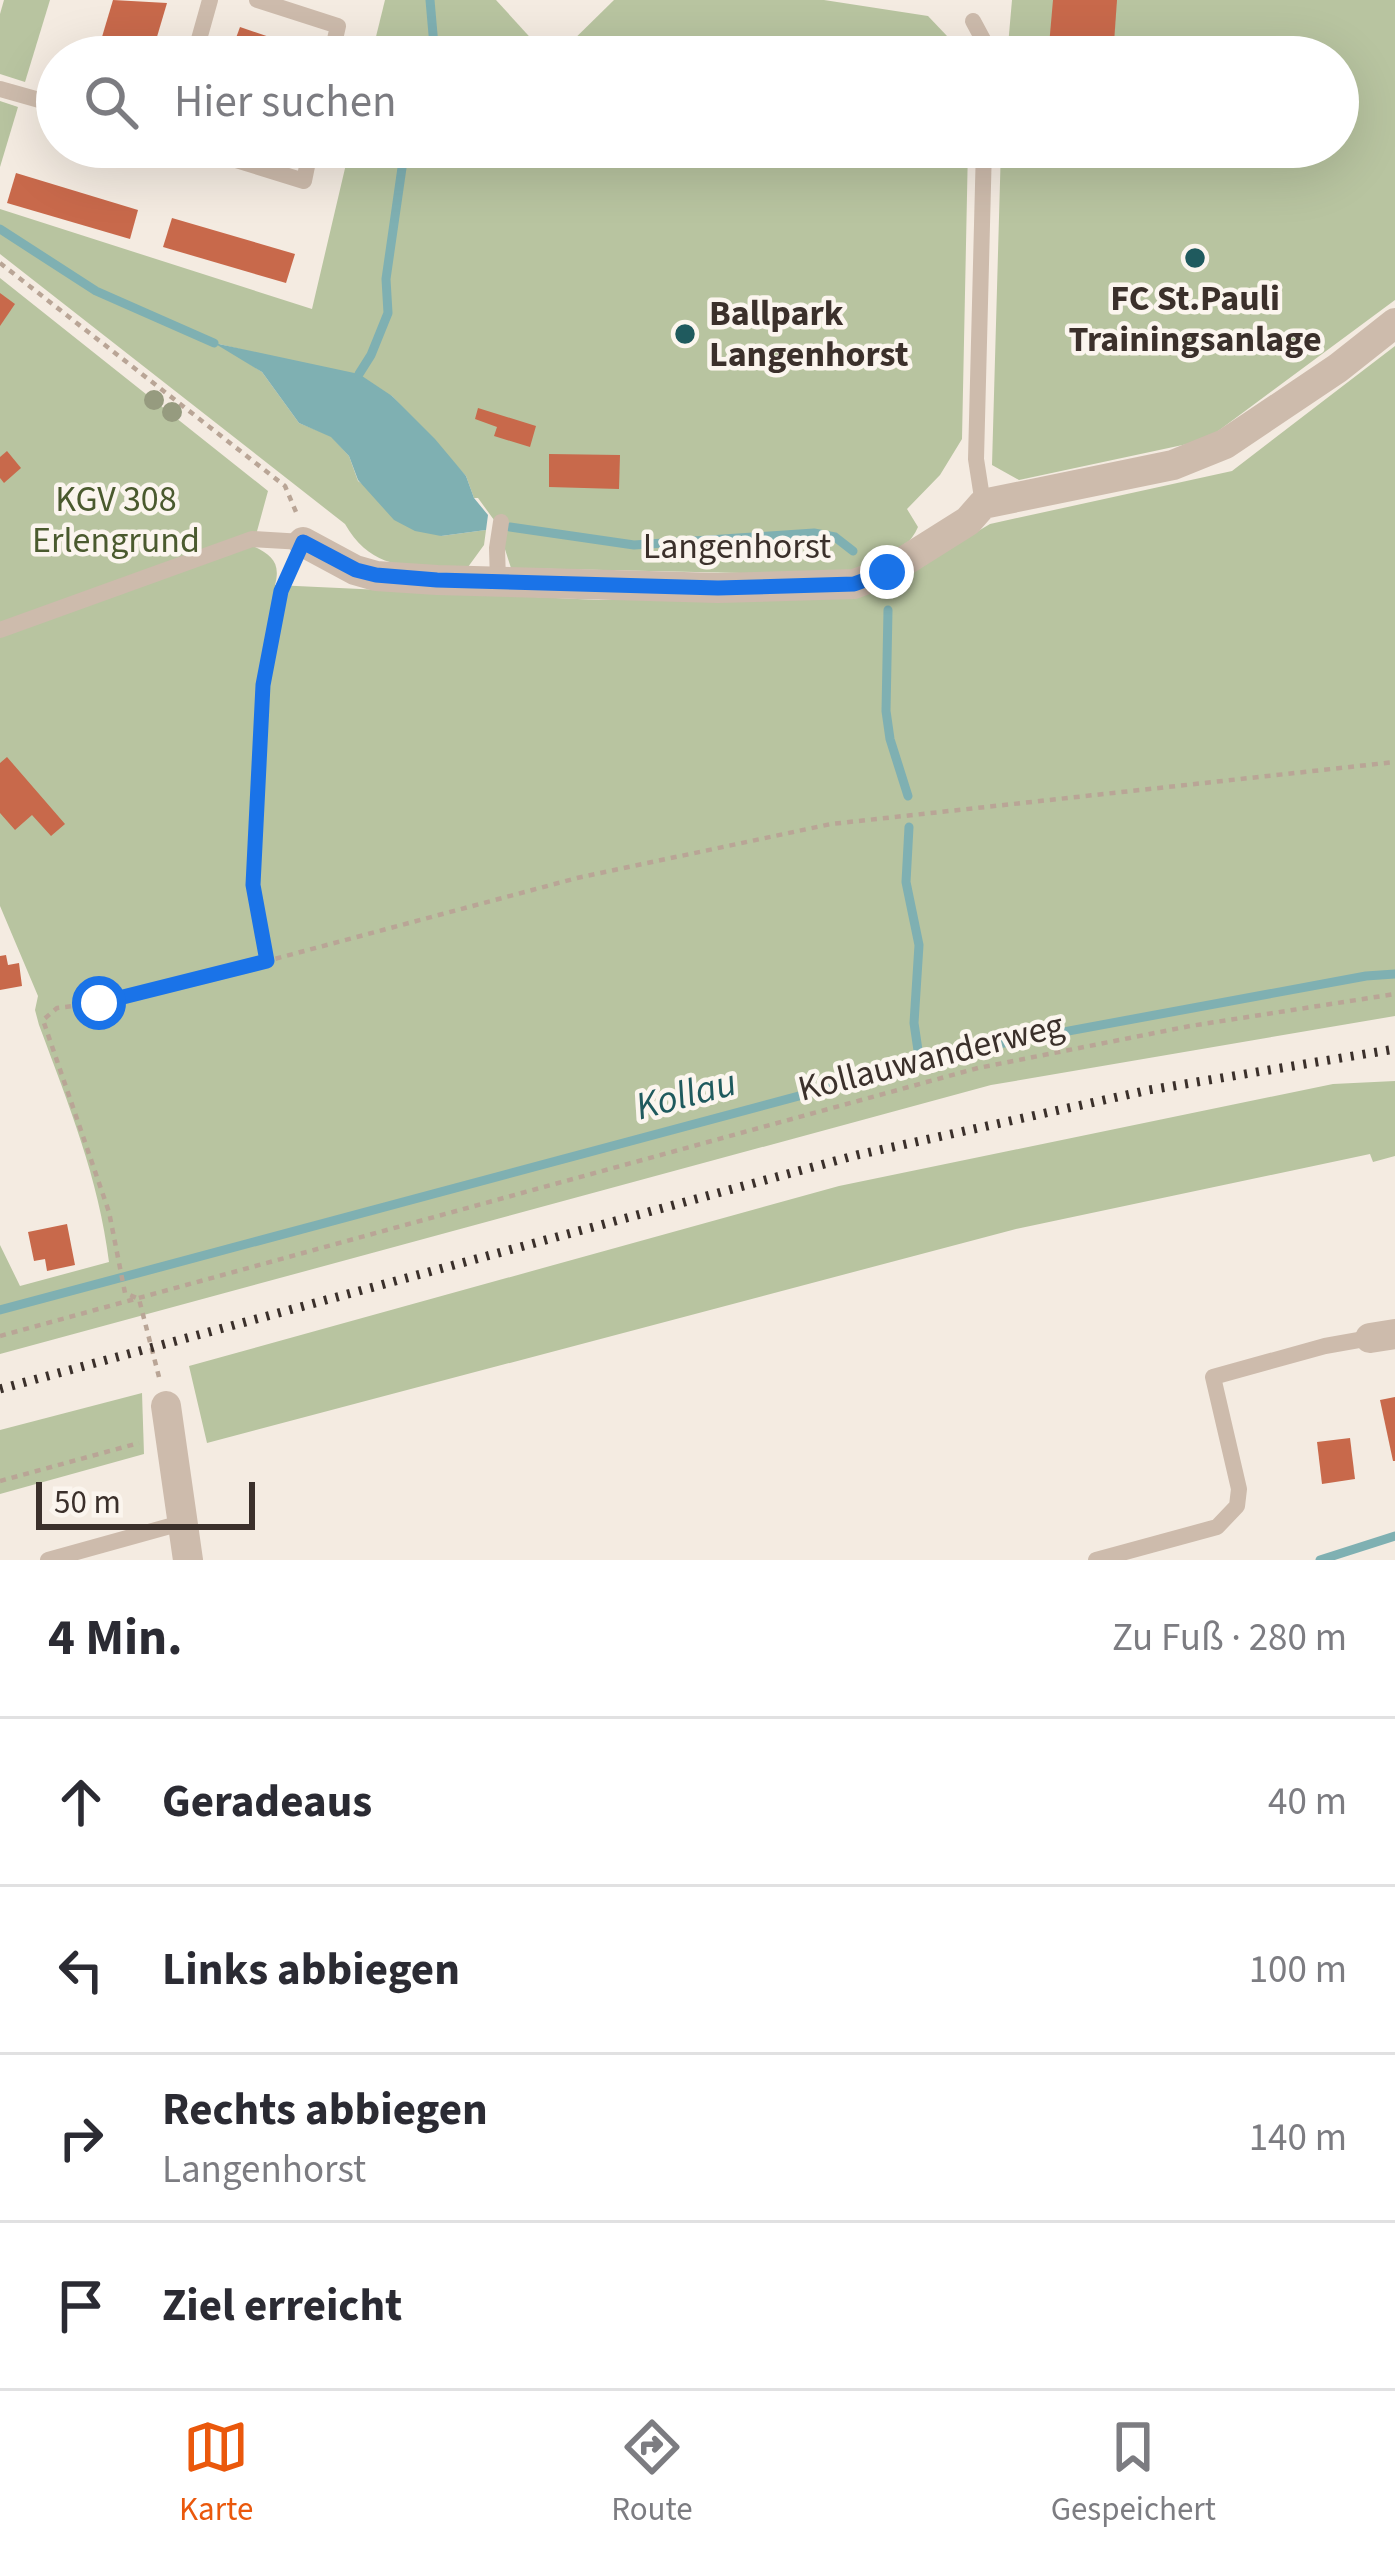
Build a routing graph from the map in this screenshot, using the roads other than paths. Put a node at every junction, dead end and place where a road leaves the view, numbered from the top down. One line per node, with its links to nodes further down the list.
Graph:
1 (210, 0): 4 (lane)
2 (257, 0): 5 (lane)
3 (973, 22): 6 (lane)
4 (200, 36)
5 (336, 36)
6 (981, 36)
7 (0, 89): 8 (lane)
8 (36, 99)
9 (262, 168): 10 (lane)
10 (307, 168)
11 (983, 168): 13 (lane)
12 (1395, 323): 13 (street, Langenhorst)
13 (983, 504): 16 (street, Langenhorst)
14 (501, 522): 16 (lane)
15 (303, 542): 16 (street, Langenhorst); 17 (lane)
16 (499, 581)
17 (0, 630)
18 (1383, 1336): 23 (lane)
19 (166, 1406): 20 (street)
20 (181, 1523): 21 (lane); 22 (street)
21 (48, 1560)
22 (188, 1560)
23 (1096, 1560)

